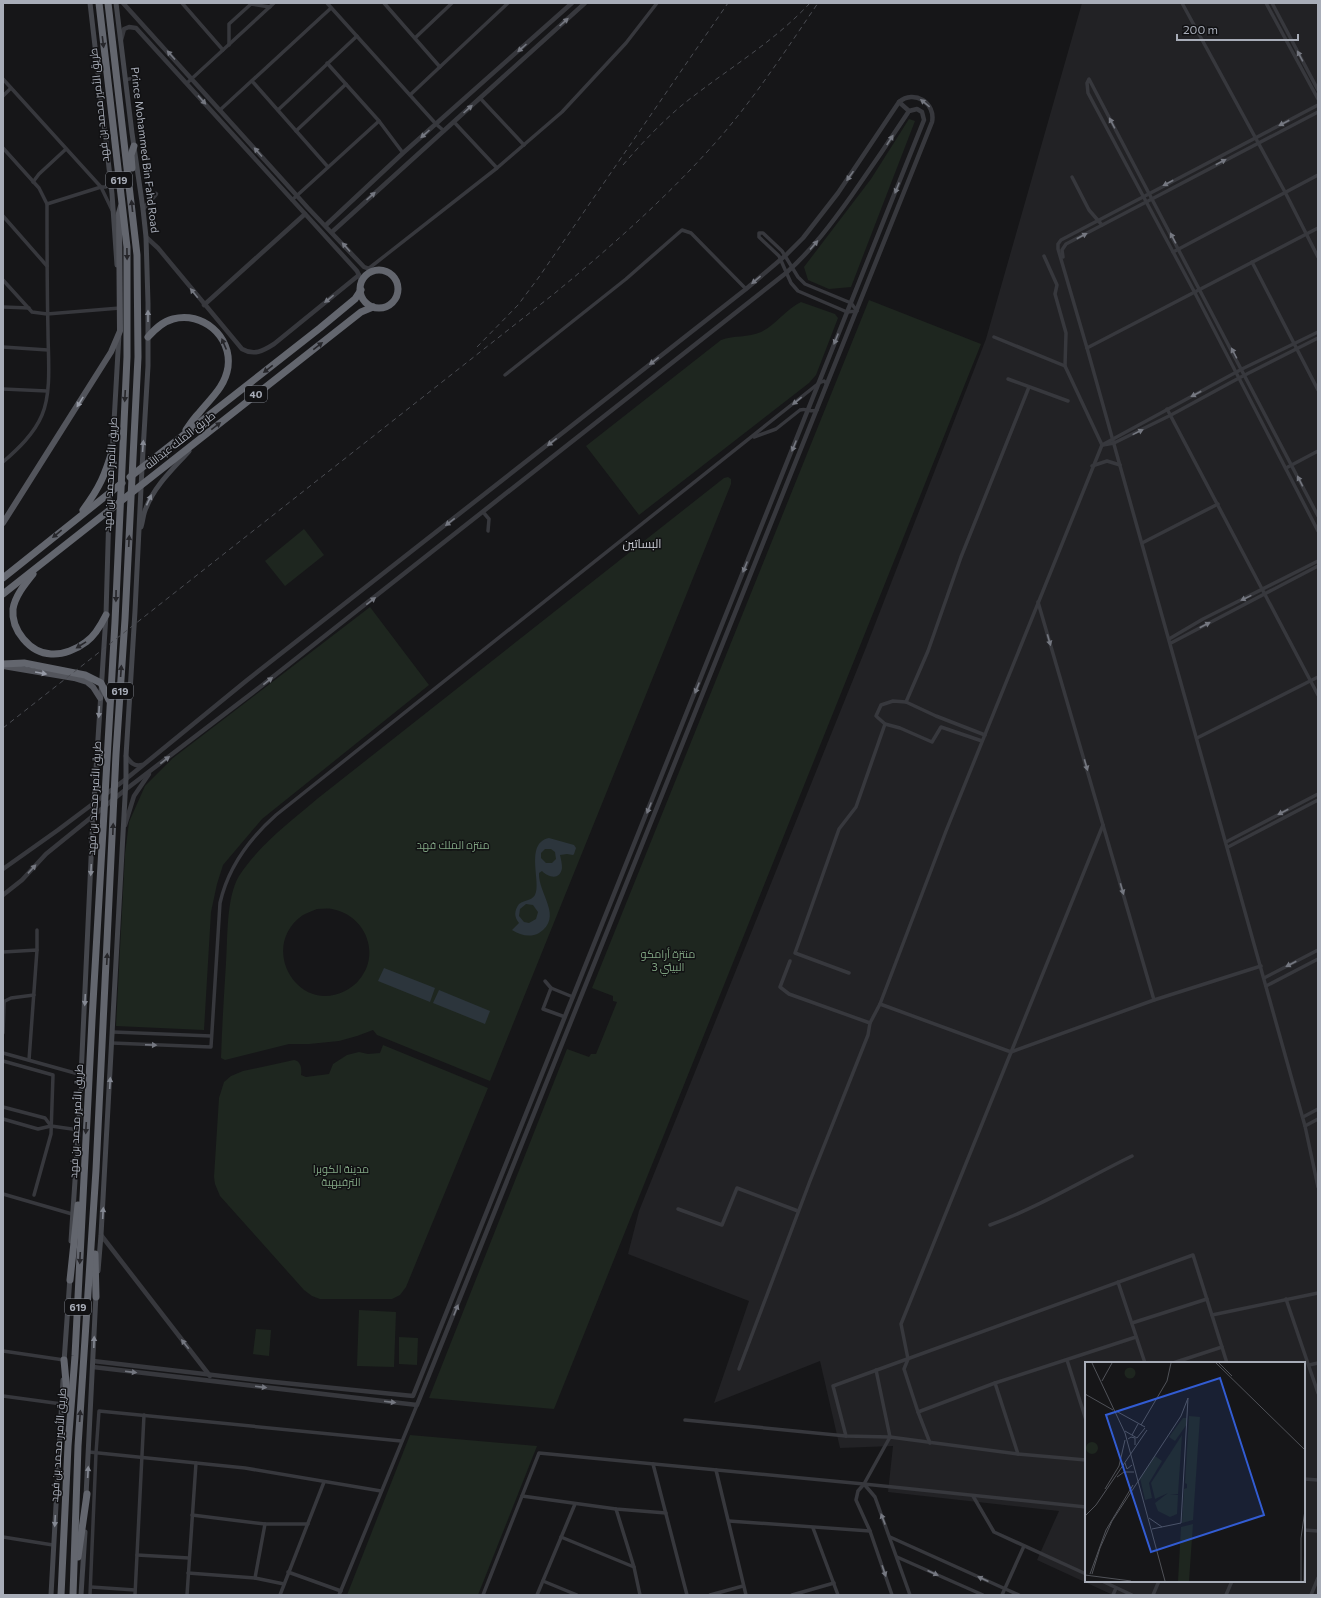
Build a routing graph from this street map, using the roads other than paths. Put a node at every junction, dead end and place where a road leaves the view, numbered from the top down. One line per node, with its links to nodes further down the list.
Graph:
1 (90, 3): 74 (main road)
2 (99, 3): 83 (highway, طريق الأمير محمد بن فهد / 619, one-way to 83)
3 (108, 3): 75 (highway, طريق الأمير محمد بن فهد / 619)
4 (116, 3): 25 (main road, Prince Mohammed Bin Fahd Road)
5 (123, 3): 32 (street, one-way to 5)
6 (182, 3): 27 (street)
7 (274, 3): 19 (street)
8 (327, 3): 21 (street)
9 (384, 3): 24 (street)
10 (444, 3): 20 (street)
11 (452, 3): 20 (street)
12 (508, 3): 29 (street)
13 (571, 3): 22 (street); 55 (street, one-way to 55)
14 (585, 3): 22 (street)
15 (658, 3): 62 (street)
16 (1182, 3): 59 (street)
17 (1266, 3): 42 (street)
18 (1272, 3): 38 (street, one-way to 18)
19 (270, 6): 26 (street); 26 (street)
20 (447, 7): 24 (street)
21 (331, 8): 23 (street); 34 (street)
22 (577, 10): 41 (street, one-way to 22)
23 (357, 36): 28 (street); 39 (street)
24 (415, 38): 29 (street)
25 (121, 42): 33 (main road, Prince Mohammed Bin Fahd Road); 35 (street)
26 (228, 45): 27 (street)
27 (223, 50): 32 (street)
28 (327, 63): 36 (street); 46 (street)
29 (440, 67): 39 (street)
30 (137, 77): 33 (street)
31 (3, 79): 37 (street)
32 (192, 79): 35 (street); 45 (street)
33 (125, 80): 63 (main road, Prince Mohammed Bin Fahd Road)
34 (252, 81): 45 (street); 46 (street)
35 (187, 83): 84 (street, one-way to 84)
36 (346, 84): 51 (street); 56 (street)
37 (11, 88): 40 (street); 65 (street)
38 (1318, 90)
39 (410, 95): 55 (street)
40 (3, 96)
41 (480, 98): 53 (street, one-way to 41); 62 (street)
42 (1318, 99)
43 (900, 102): 47 (street); 54 (street, one-way to 43); 100 (street, one-way to 100)
44 (1318, 105): 49 (street)
45 (220, 110): 80 (street, one-way to 45)
46 (278, 110): 56 (street)
47 (908, 111): 50 (street); 107 (street, one-way to 47)
48 (1318, 112): 52 (street)
49 (1297, 117): 52 (street); 59 (street, one-way to 59)
50 (924, 120): 54 (street); 117 (street, one-way to 117)
51 (379, 121): 66 (street); 67 (street)
52 (1302, 121): 61 (street)
53 (454, 122): 57 (street); 68 (street)
54 (932, 122): 123 (street)
55 (436, 124): 57 (street); 66 (street, one-way to 66)
56 (296, 131): 67 (street)
57 (444, 131): 95 (street, one-way to 57)
58 (1120, 137): 60 (street); 60 (street, one-way to 60); 71 (street)
59 (1255, 138): 61 (street); 78 (street, one-way to 78)
60 (1114, 140): 72 (street)
61 (1258, 143): 77 (street); 82 (street, one-way to 61)
62 (524, 145): 68 (street)
63 (134, 146): 75 (highway); 87 (main road, Prince Mohammed Bin Fahd Road)
64 (3, 148): 73 (street)
65 (66, 149): 73 (street); 76 (street)
66 (403, 153): 92 (street)
67 (328, 167): 80 (street)
68 (497, 168): 108 (street)
69 (1318, 175): 77 (street)
70 (1072, 177): 91 (street)
71 (1142, 178): 72 (street); 78 (street)
72 (1135, 181): 81 (street)
73 (33, 182): 86 (street)
74 (110, 182): 76 (street); 88 (main road)
75 (130, 184): 275 (highway, طريق الأمير محمد بن فهد / 619, one-way to 75)
76 (101, 187): 86 (street); 88 (street)
77 (1285, 192): 96 (street); 98 (street)
78 (1150, 193): 81 (street); 82 (street)
79 (156, 194): 87 (street)
80 (297, 196): 84 (street); 92 (street)
81 (1143, 196): 85 (street); 91 (street)
82 (1153, 199): 85 (street); 98 (street, one-way to 82)
83 (122, 200): 122 (main road); 202 (highway, طريق الأمير محمد بن فهد / 619, one-way to 202)
84 (292, 200): 89 (street)
85 (1146, 202): 93 (street); 99 (street)
86 (47, 204): 106 (street)
87 (143, 209): 97 (main road, Prince Mohammed Bin Fahd Road)
88 (113, 211): 122 (main road)
89 (305, 214): 111 (street); 118 (street)
90 (3, 216): 106 (street)
91 (1099, 220): 93 (street); 105 (street)
92 (326, 225): 95 (street)
93 (1102, 225): 105 (street, one-way to 93)
94 (1318, 228): 96 (street)
95 (332, 232): 108 (street, one-way to 95)
96 (1306, 234): 102 (street); 104 (street)
97 (146, 237): 118 (street, one-way to 97); 128 (main road, Prince Mohammed Bin Fahd Road, one-way to 97)
98 (1179, 249): 99 (street); 115 (street)
99 (1173, 252): 116 (street)
100 (786, 255): 103 (street); 103 (street); 107 (street)
101 (1044, 256): 137 (street)
102 (1318, 257)
103 (781, 259): 110 (street); 114 (street, one-way to 114)
104 (1252, 262): 115 (street); 131 (street)
105 (1063, 264): 134 (street)
106 (47, 266): 125 (street)
107 (793, 267): 110 (street); 117 (street)
108 (368, 269): 109 (street)
109 (376, 271): 113 (highway); 119 (highway)
110 (786, 273): 124 (street); 175 (street)
111 (359, 275): 113 (street); 118 (street, one-way to 118)
112 (3, 280): 121 (street)
113 (361, 286): 119 (highway); 155 (highway, طريق الملك عبدالله / 40, one-way to 155)
114 (746, 289): 140 (street); 209 (street, one-way to 209)
115 (1201, 290): 116 (street); 138 (street, one-way to 115)
116 (1195, 293): 134 (street); 139 (street)
117 (851, 303): 123 (street); 124 (street)
118 (204, 305)
119 (373, 306): 158 (highway, طريق الملك عبدالله / 40, one-way to 119)
120 (3, 308): 121 (street)
121 (29, 308): 125 (street)
122 (120, 308): 125 (street); 126 (main road)
123 (857, 310): 124 (street); 145 (street)
124 (847, 312): 144 (street, one-way to 144)
125 (48, 314): 135 (street)
126 (120, 331): 161 (main road); 178 (main road, one-way to 178)
127 (1318, 332): 131 (street)
128 (148, 337): 155 (highway, one-way to 128); 168 (main road, Prince Mohammed Bin Fahd Road, one-way to 128)
129 (994, 337): 137 (street)
130 (1318, 338): 136 (street)
131 (1294, 344): 133 (street); 136 (street)
132 (3, 346): 135 (street)
133 (1288, 347): 136 (street); 138 (street)
134 (1088, 348): 157 (street)
135 (48, 350): 149 (street)
136 (1297, 350): 141 (street); 148 (street)
137 (1065, 366): 160 (street)
138 (1242, 369): 139 (street); 141 (street)
139 (1237, 373): 142 (street); 152 (street, one-way to 152)
140 (505, 375)
141 (1245, 375): 142 (street); 165 (street)
142 (1239, 378): 154 (street); 170 (street)
143 (1008, 379): 146 (street)
144 (819, 383): 145 (street); 153 (street); 156 (street, one-way to 156)
145 (827, 385): 151 (street)
146 (1029, 387): 150 (street); 203 (street)
147 (3, 389): 149 (street)
148 (1318, 390)
149 (47, 391): 163 (street)
150 (1068, 401)
151 (818, 408): 153 (street); 169 (street)
152 (1167, 409): 154 (street); 157 (street)
153 (808, 410): 156 (street); 166 (street, one-way to 166)
154 (1171, 415): 159 (street, one-way to 154); 173 (street)
155 (181, 437): 168 (highway, طريق الملك عبدالله / 40)
156 (751, 438): 254 (street)
157 (1113, 438): 159 (street); 160 (street)
158 (198, 440): 171 (highway, طريق الملك عبدالله / 40); 181 (main road, one-way to 158)
159 (1114, 443): 160 (street); 164 (street)
160 (1102, 445): 167 (street)
161 (113, 448): 172 (main road); 177 (highway)
162 (1318, 451): 165 (street)
163 (3, 462)
164 (1120, 464): 167 (street); 182 (street)
165 (1292, 465): 170 (street); 176 (street, one-way to 165)
166 (786, 466): 169 (street); 187 (street, one-way to 187)
167 (1092, 466): 192 (street)
168 (142, 468): 171 (main road, Prince Mohammed Bin Fahd Road); 172 (highway, طريق الملك عبدالله / 40)
169 (793, 468): 188 (street)
170 (1286, 468): 180 (street)
171 (141, 485): 174 (highway, طريق الملك عبدالله / 40); 181 (main road, Prince Mohammed Bin Fahd Road)
172 (110, 493): 174 (main road); 177 (highway, طريق الملك عبدالله / 40)
173 (1218, 504): 182 (street); 189 (street)
174 (109, 510): 184 (highway, طريق الملك عبدالله / 40); 193 (main road)
175 (484, 512): 179 (street); 210 (street, one-way to 175)
176 (1318, 516)
177 (77, 518): 186 (highway, طريق الملك عبدالله / 40, one-way to 186)
178 (3, 523)
179 (488, 531)
180 (1318, 531)
181 (138, 537): 208 (main road, Prince Mohammed Bin Fahd Road)
182 (1142, 543): 194 (street)
183 (1318, 561): 189 (street)
184 (41, 564): 190 (highway, طريق الملك عبدالله / 40); 193 (highway, one-way to 184)
185 (1318, 566): 191 (street)
186 (3, 578)
187 (739, 583): 188 (street); 196 (street)
188 (746, 586): 197 (street)
189 (1264, 590): 191 (street); 194 (street, one-way to 194)
190 (3, 594)
191 (1265, 594): 194 (street, one-way to 191); 199 (street)
192 (1038, 602): 205 (street); 219 (street, one-way to 219)
193 (106, 615): 201 (main road)
194 (1170, 641): 206 (street)
195 (3, 665): 201 (main road, one-way to 201); 202 (highway)
196 (703, 673): 197 (street); 211 (street, one-way to 211)
197 (710, 676): 212 (street)
198 (1318, 677): 199 (street)
199 (1311, 681): 200 (street); 206 (street)
200 (1318, 695)
201 (100, 698): 217 (main road, one-way to 217)
202 (110, 702): 273 (highway, طريق الأمير محمد بن فهد / 619, one-way to 273)
203 (906, 702): 204 (street); 205 (street)
204 (885, 724): 207 (street); 236 (street)
205 (985, 735): 207 (street)
206 (1197, 738): 221 (street)
207 (982, 741): 247 (street)
208 (126, 756): 209 (street); 213 (main road, Prince Mohammed Bin Fahd Road)
209 (144, 764): 213 (street)
210 (152, 770): 214 (street); 220 (street)
211 (662, 774): 212 (street); 223 (street, one-way to 223)
212 (669, 777): 224 (street)
213 (126, 779): 214 (main road, Prince Mohammed Bin Fahd Road); 217 (street)
214 (125, 790): 218 (street); 220 (main road, Prince Mohammed Bin Fahd Road)
215 (1318, 794): 221 (street, one-way to 221)
216 (1318, 800): 222 (street)
217 (95, 802): 218 (main road); 225 (street)
218 (94, 816): 226 (street, one-way to 218); 262 (main road, one-way to 262)
219 (1103, 825): 245 (street, one-way to 245); 256 (street)
220 (122, 836): 251 (main road, Prince Mohammed Bin Fahd Road)
221 (1226, 842): 222 (street)
222 (1228, 847): 234 (street)
223 (626, 865): 224 (street); 241 (street)
224 (633, 868): 242 (street)
225 (3, 869)
226 (3, 895)
227 (37, 930): 228 (street)
228 (37, 950): 230 (street); 243 (street)
229 (1318, 950): 231 (street)
230 (3, 952)
231 (1303, 958): 235 (street); 237 (street, one-way to 237)
232 (790, 960): 249 (street)
233 (1318, 960): 235 (street)
234 (1261, 966): 237 (street); 245 (street)
235 (1306, 966): 239 (street)
236 (849, 974)
237 (1264, 978): 239 (street)
238 (545, 981): 240 (street)
239 (1266, 986): 267 (street)
240 (551, 988): 244 (street); 248 (street)
241 (576, 988): 242 (street); 244 (street)
242 (583, 991): 253 (street)
243 (34, 995): 246 (street); 258 (street)
244 (573, 997): 248 (street)
245 (1154, 1000): 256 (street)
246 (4, 1002): 252 (street)
247 (880, 1004): 249 (street); 256 (street)
248 (565, 1016): 250 (street)
249 (870, 1023): 282 (street)
250 (559, 1030): 253 (street); 260 (street)
251 (113, 1032): 254 (street); 255 (main road, Prince Mohammed Bin Fahd Road)
252 (3, 1033)
253 (566, 1033): 261 (street)
254 (211, 1036): 255 (street, one-way to 254)
255 (112, 1043): 285 (main road, Prince Mohammed Bin Fahd Road, one-way to 255)
256 (1011, 1052): 301 (street)
257 (3, 1053): 258 (street)
258 (29, 1060): 262 (street)
259 (3, 1061): 270 (street)
260 (546, 1064): 261 (street); 263 (street)
261 (553, 1066): 264 (street)
262 (82, 1074): 272 (main road)
263 (532, 1098): 264 (street); 276 (street)
264 (539, 1101): 277 (street)
265 (3, 1107): 270 (street)
266 (1318, 1109): 267 (street)
267 (1303, 1117): 271 (street)
268 (3, 1119): 270 (street)
269 (1318, 1119): 271 (street)
270 (51, 1126): 272 (street); 280 (street)
271 (1305, 1126): 278 (street)
272 (79, 1130): 283 (main road)
273 (86, 1143): 288 (highway); 329 (highway, طريق الأمير محمد بن فهد / 619, one-way to 329)
274 (1132, 1156): 284 (street)
275 (96, 1170): 291 (highway); 388 (highway, طريق الأمير محمد بن فهد / 619, one-way to 275)
276 (501, 1176): 277 (street); 286 (street)
277 (508, 1179): 287 (street)
278 (1318, 1187)
279 (3, 1194): 283 (street)
280 (34, 1196)
281 (678, 1209): 282 (street)
282 (798, 1211): 311 (street)
283 (72, 1214): 288 (main road)
284 (990, 1225)
285 (102, 1235): 291 (main road, Prince Mohammed Bin Fahd Road); 313 (street, one-way to 285)
286 (464, 1267): 287 (street); 297 (street)
287 (472, 1270): 299 (street, one-way to 287)
288 (70, 1280): 302 (main road)
289 (1118, 1282): 292 (street); 295 (street); 301 (street)
290 (1318, 1293): 293 (street)
291 (96, 1298): 304 (main road, Prince Mohammed Bin Fahd Road, one-way to 291)
292 (1207, 1299): 294 (street); 295 (street)
293 (1286, 1299): 294 (street); 309 (street)
294 (1212, 1315): 298 (street)
295 (1132, 1323): 296 (street)
296 (1136, 1337): 303 (street); 305 (street)
297 (432, 1347): 299 (street); 318 (street)
298 (1222, 1347): 306 (street); 307 (street)
299 (440, 1350): 320 (street)
300 (3, 1351): 302 (street)
301 (908, 1359): 312 (street); 321 (street)
302 (64, 1360): 319 (main road); 329 (highway)
303 (1067, 1360): 315 (street); 323 (street)
304 (93, 1361): 310 (main road, Prince Mohammed Bin Fahd Road); 313 (street)
305 (1145, 1362)
306 (1176, 1362)
307 (1227, 1362)
308 (1318, 1363): 309 (street)
309 (1309, 1365): 316 (street)
310 (93, 1367): 314 (street, one-way to 314); 330 (main road, Prince Mohammed Bin Fahd Road)
311 (739, 1369)
312 (876, 1370): 325 (street); 326 (street)
313 (209, 1374): 314 (street); 318 (street)
314 (212, 1381): 320 (street, one-way to 320)
315 (994, 1383): 321 (street); 332 (street)
316 (1318, 1393)
317 (3, 1396): 319 (street)
318 (413, 1396): 320 (street)
319 (62, 1404): 361 (main road, one-way to 361)
320 (417, 1405): 327 (street)
321 (918, 1412): 328 (street)
322 (144, 1415): 327 (street); 331 (street); 333 (street)
323 (1085, 1417)
324 (685, 1420): 325 (street)
325 (846, 1436): 326 (street)
326 (890, 1437): 328 (street); 341 (street)
327 (402, 1441): 342 (street)
328 (930, 1443): 332 (street)
329 (68, 1446): 387 (highway, طريق الأمير محمد بن فهد / 619)
330 (89, 1452): 331 (street); 343 (main road, Prince Mohammed Bin Fahd Road, one-way to 330)
331 (96, 1452): 333 (street); 379 (street)
332 (1018, 1454): 334 (street)
333 (143, 1459): 335 (street); 363 (street)
334 (1085, 1460)
335 (196, 1463): 340 (street); 350 (street)
336 (653, 1464): 337 (street); 344 (street); 349 (street)
337 (716, 1470): 341 (street); 351 (street)
338 (1305, 1478): 339 (street)
339 (1318, 1480)
340 (324, 1482): 342 (street); 353 (street)
341 (864, 1484): 345 (street); 355 (street); 360 (street, one-way to 341)
342 (381, 1491): 384 (street)
343 (86, 1494): 388 (highway); 389 (main road, Prince Mohammed Bin Fahd Road)
344 (522, 1496): 346 (street); 394 (street)
345 (973, 1496): 347 (street); 362 (street)
346 (575, 1504): 348 (street); 359 (street)
347 (1085, 1507)
348 (616, 1509): 349 (street); 366 (street)
349 (666, 1513): 398 (street)
350 (192, 1515): 352 (street); 365 (street)
351 (729, 1521): 354 (street); 378 (street)
352 (265, 1524): 353 (street); 370 (street)
353 (308, 1524): 367 (street)
354 (814, 1528): 355 (street); 376 (street)
355 (870, 1530): 403 (street, one-way to 403)
356 (1305, 1530): 357 (street)
357 (1318, 1531)
358 (3, 1537): 361 (street)
359 (561, 1537): 366 (street); 372 (street)
360 (890, 1537): 364 (street); 381 (street, one-way to 360)
361 (53, 1545): 386 (main road)
362 (1024, 1546): 369 (street); 381 (street)
363 (137, 1555): 365 (street); 382 (street)
364 (897, 1557): 383 (street, one-way to 383); 404 (street)
365 (189, 1558): 368 (street)
366 (634, 1567): 397 (street)
367 (288, 1572): 377 (street); 384 (street)
368 (188, 1573): 370 (street); 392 (street)
369 (1085, 1574)
370 (255, 1578): 377 (street)
371 (1318, 1578): 413 (street)
372 (543, 1581): 395 (street); 396 (street)
373 (1104, 1582): 380 (street)
374 (1159, 1582): 411 (street)
375 (1232, 1582): 412 (street)
376 (834, 1583): 385 (street); 402 (street)
377 (284, 1584): 393 (street)
378 (744, 1586): 399 (street); 400 (street)
379 (91, 1587): 382 (street); 390 (street)
380 (1116, 1588): 409 (street); 410 (street)
381 (1004, 1589): 407 (street); 408 (street)
382 (135, 1590): 391 (street)
383 (971, 1590): 405 (street); 406 (street)
384 (340, 1593)
385 (799, 1594): 401 (street)
386 (51, 1595)
387 (60, 1595)
388 (73, 1595)
389 (81, 1595)
390 (90, 1595)
391 (135, 1595)
392 (187, 1595)
393 (280, 1595)
394 (483, 1595)
395 (537, 1595)
396 (577, 1595)
397 (640, 1595)
398 (686, 1595)
399 (710, 1595)
400 (746, 1595)
401 (792, 1595)
402 (838, 1595)
403 (892, 1595)
404 (910, 1595)
405 (973, 1595)
406 (983, 1595)
407 (1002, 1595)
408 (1019, 1595)
409 (1113, 1595)
410 (1132, 1595)
411 (1153, 1595)
412 (1226, 1595)
413 (1311, 1595)

